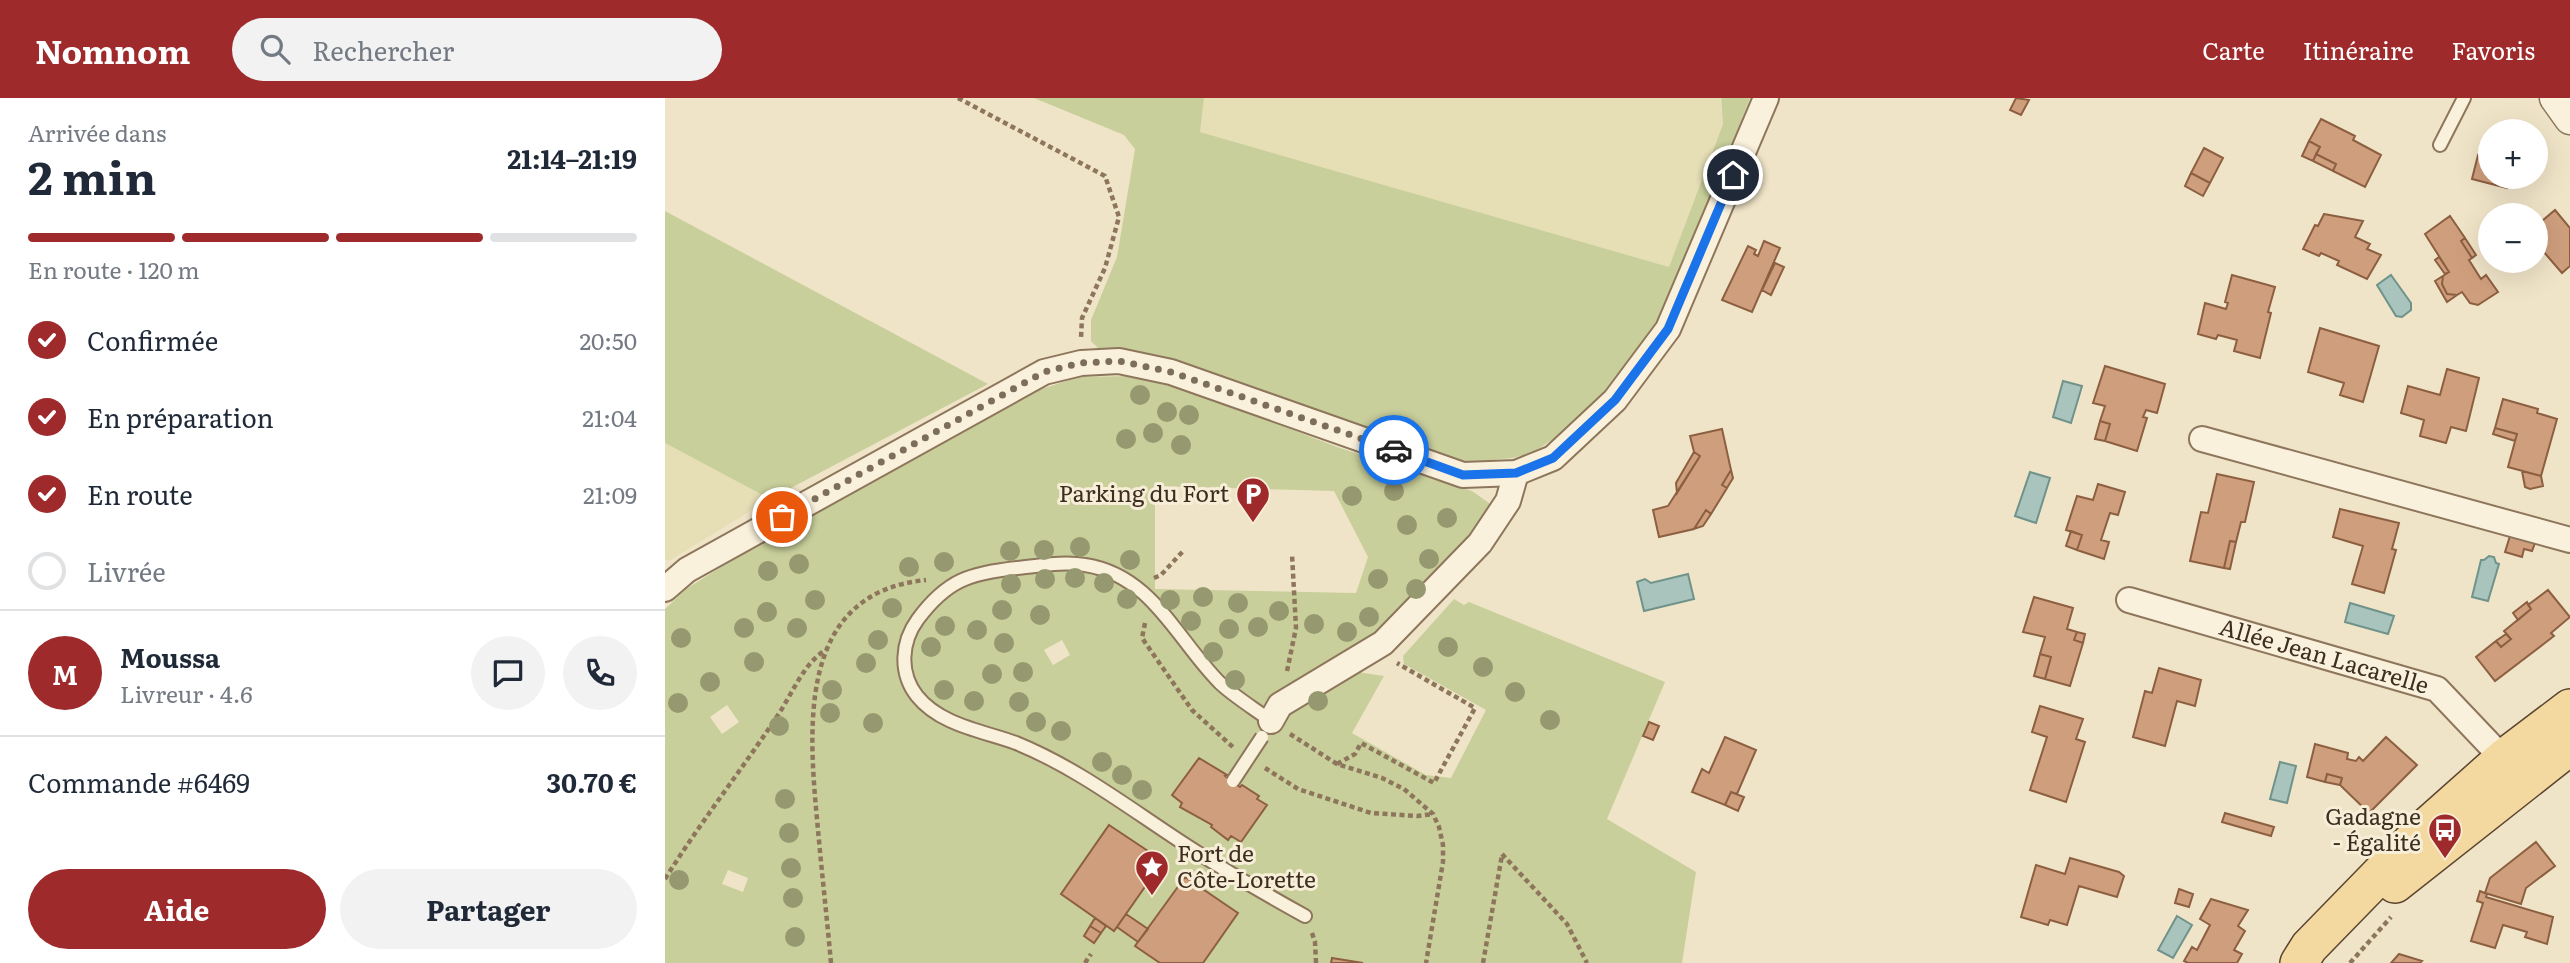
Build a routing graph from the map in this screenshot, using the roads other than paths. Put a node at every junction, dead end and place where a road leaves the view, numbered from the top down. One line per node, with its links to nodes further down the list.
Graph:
1 (1766, 98): 7 (street)
2 (2464, 98): 5 (lane)
3 (2555, 98): 4 (street)
4 (2570, 119)
5 (2440, 145)
6 (2202, 439): 8 (street)
7 (1516, 473): 9 (street); 12 (street)
8 (2570, 540)
9 (665, 589)
10 (2129, 600): 14 (street, Allée Jean Lacarelle)
11 (2570, 708): 14 (main road)
12 (1266, 729): 15 (lane, bridge); 16 (lane)
13 (2570, 746): 14 (main road)
14 (2514, 771): 17 (main road); 18 (main road)
15 (1233, 781)
16 (1305, 916)
17 (2299, 963)
18 (2319, 963)

